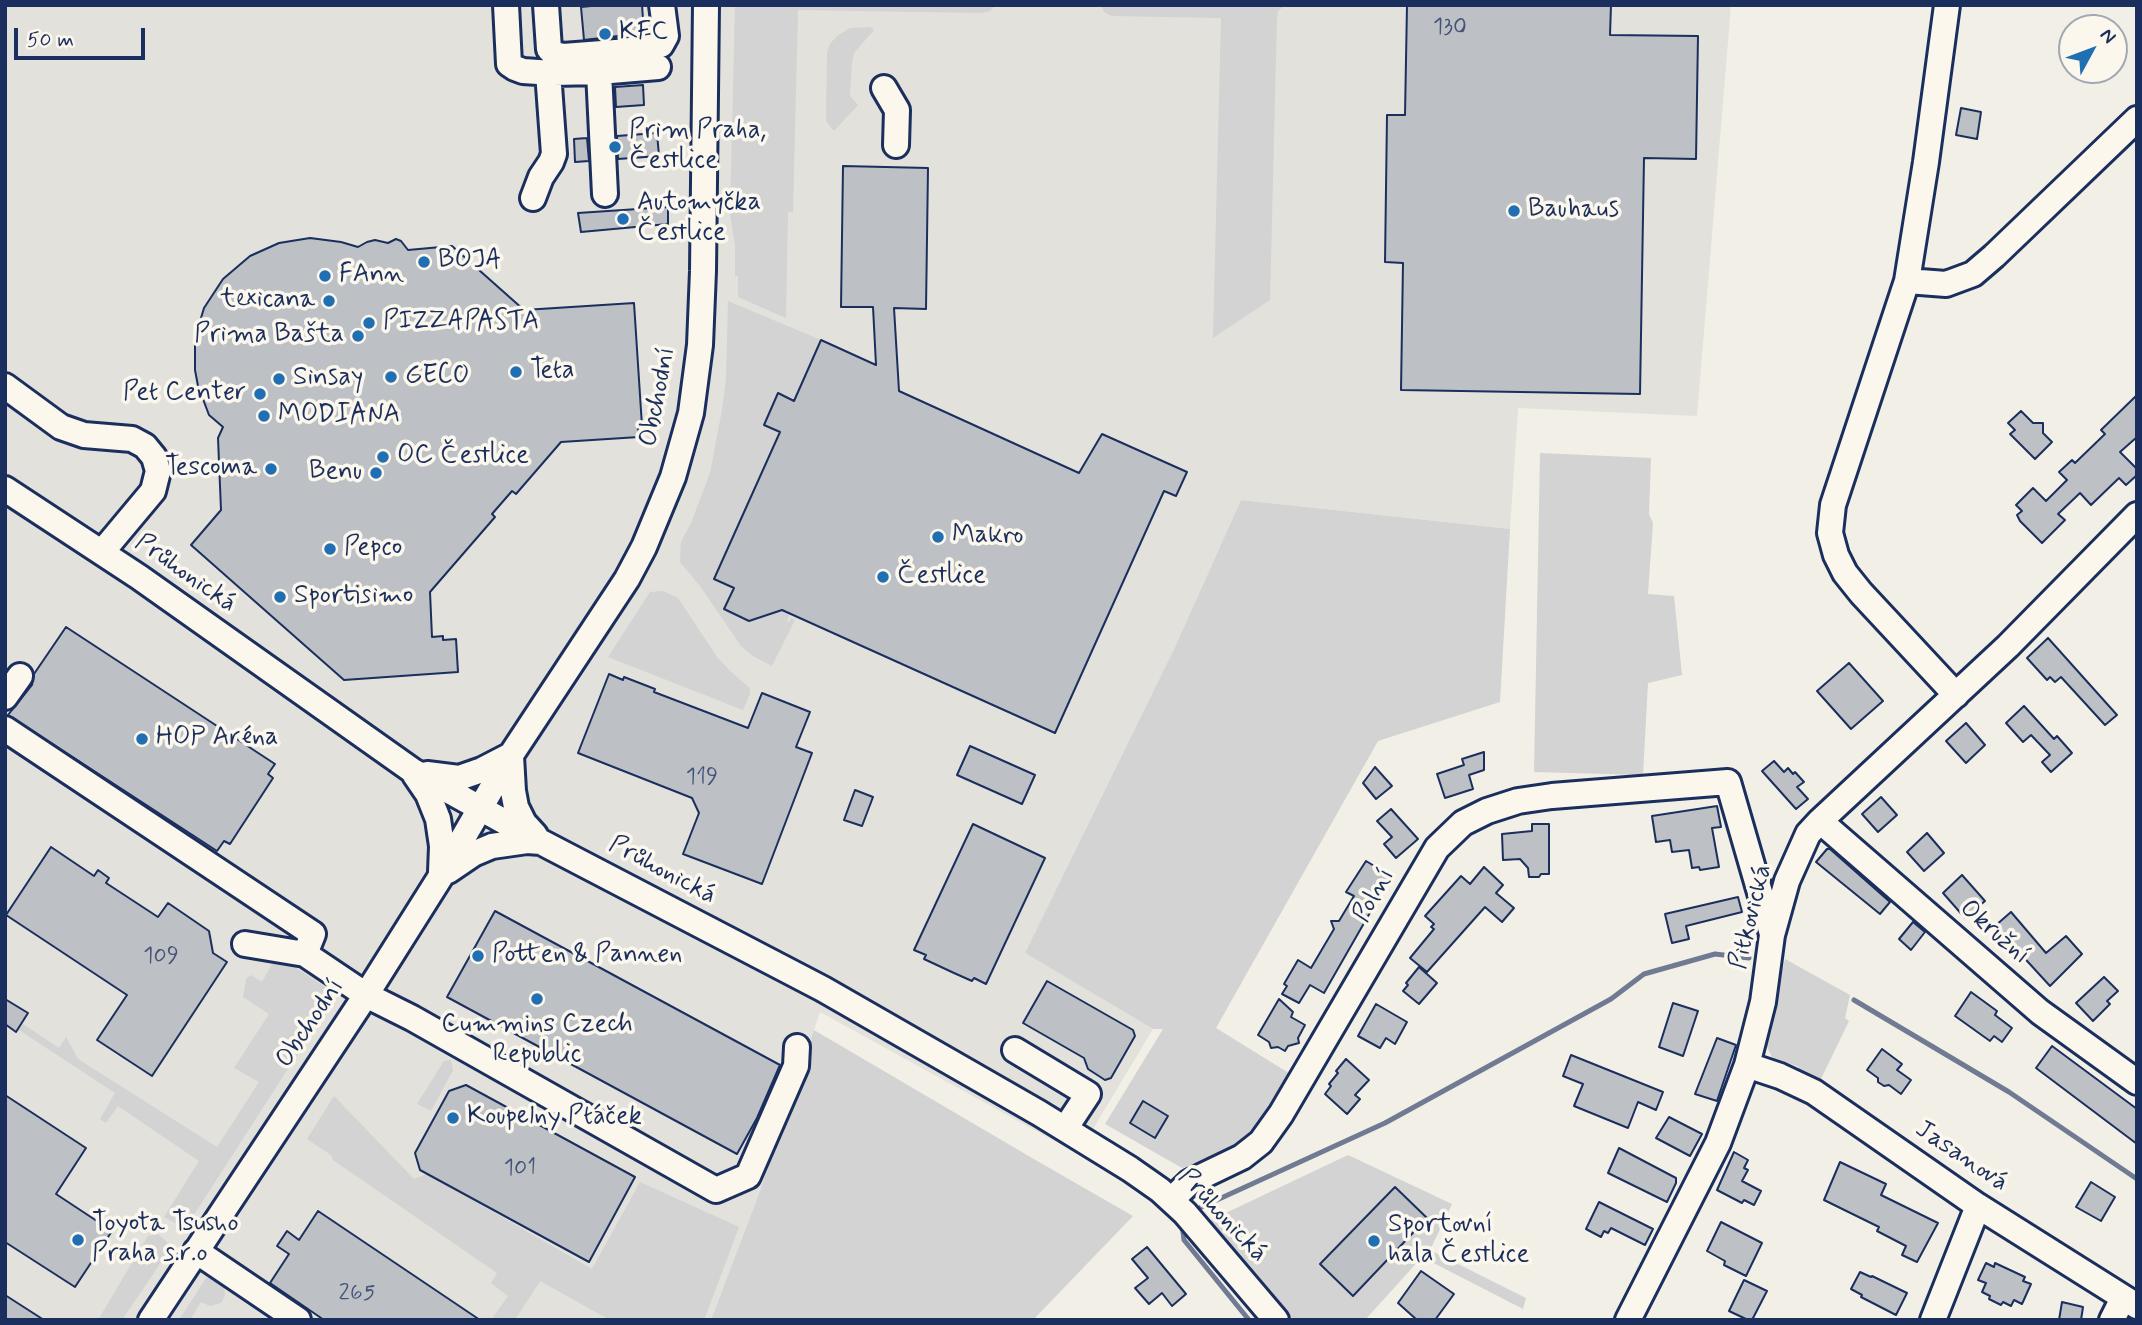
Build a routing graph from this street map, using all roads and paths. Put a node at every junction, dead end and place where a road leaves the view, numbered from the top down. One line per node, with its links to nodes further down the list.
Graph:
1 (506, 5): 7 (street)
2 (546, 5): 3 (street)
3 (662, 5)
4 (706, 5): 23 (street, Obchodní)
5 (1947, 5): 14 (street)
6 (658, 67): 8 (street)
7 (548, 72): 8 (street); 13 (street)
8 (599, 72): 12 (street)
9 (884, 88): 11 (street)
10 (2137, 119): 14 (street)
11 (888, 144)
12 (605, 194)
13 (533, 198)
14 (1907, 281): 20 (street)
15 (5, 386): 18 (street)
16 (5, 489): 18 (street, Průhonická)
17 (2137, 515): 20 (street, Pitkovická)
18 (102, 552): 24 (street, Průhonická)
19 (20, 676): 21 (street)
20 (1956, 695): 26 (street, Pitkovická)
21 (5, 696)
22 (5, 729): 31 (street)
23 (511, 755): 24 (street, Obchodní); 25 (street, Obchodní); 27 (street)
24 (413, 771): 25 (street, Průhonická); 28 (street)
25 (481, 808): 27 (street, Průhonická); 28 (street, Obchodní)
26 (1819, 821): 29 (street, Pitkovická); 36 (street, Okružní)
27 (541, 842): 28 (street); 37 (street, Průhonická)
28 (441, 876): 32 (street, Obchodní)
29 (1772, 935): 35 (street, Pitkovická); 38 (street, Polní)
30 (245, 944): 31 (street)
31 (305, 954): 32 (street)
32 (366, 995): 33 (street); 40 (street, Obchodní)
33 (797, 1047)
34 (1014, 1050): 37 (street)
35 (1747, 1065): 39 (street, Jasanová); 45 (street, Pitkovická)
36 (2137, 1082)
37 (1066, 1129): 38 (street, Průhonická)
38 (1171, 1200): 44 (street, Průhonická)
39 (1978, 1206): 41 (street, Jasanová); 46 (street)
40 (196, 1251): 42 (street, Obchodní); 43 (street)
41 (2124, 1308)
42 (151, 1320)
43 (298, 1320)
44 (1276, 1320)
45 (1628, 1320)
46 (1933, 1320)

